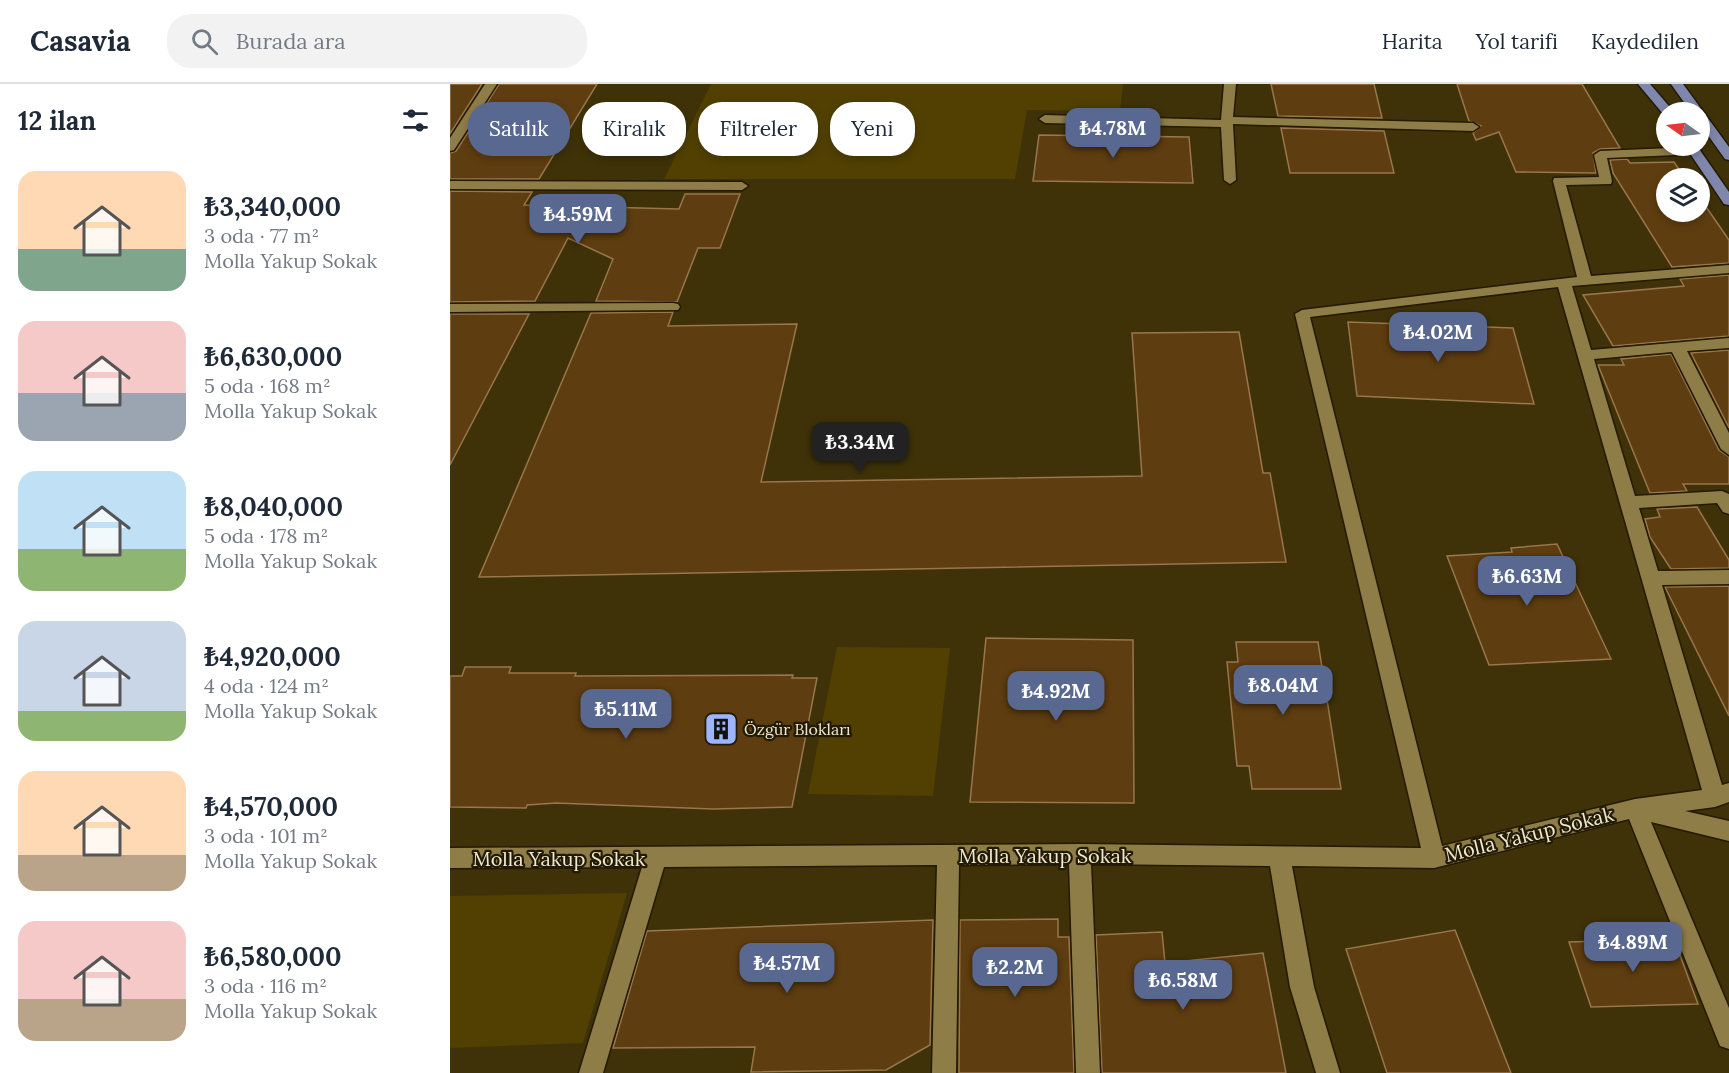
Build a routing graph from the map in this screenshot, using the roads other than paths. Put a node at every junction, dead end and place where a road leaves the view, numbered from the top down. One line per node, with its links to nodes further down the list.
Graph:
1 (491, 84): 11 (street)
2 (1230, 84): 8 (street)
3 (1644, 84): 5 (main road)
4 (1677, 84): 6 (main road)
5 (1659, 102)
6 (1690, 102)
7 (1046, 119): 8 (street)
8 (1227, 122): 9 (street); 15 (street)
9 (1473, 126)
10 (1710, 130): 14 (main road)
11 (450, 147)
12 (1656, 151): 20 (street)
13 (1698, 156): 18 (main road)
14 (1729, 156)
15 (1230, 180)
16 (450, 185): 17 (street)
17 (742, 186)
18 (1729, 201)
19 (1729, 269): 20 (street)
20 (1585, 281): 21 (street)
21 (1564, 282): 26 (street); 40 (street)
22 (673, 307): 23 (street)
23 (450, 308)
24 (1729, 343): 25 (street)
25 (1677, 347): 26 (street); 27 (street)
26 (1585, 355): 29 (street)
27 (1729, 449)
28 (1727, 500): 29 (street)
29 (1629, 502): 31 (street)
30 (1729, 577): 31 (street)
31 (1650, 578): 32 (street)
32 (1722, 795): 33 (street, Molla Yakup Sokak)
33 (1635, 808): 34 (street, Molla Yakup Sokak); 40 (street, Molla Yakup Sokak); 41 (street)
34 (1729, 831)
35 (1080, 854): 36 (street, Molla Yakup Sokak); 37 (street, Molla Yakup Sokak); 44 (street)
36 (948, 855): 38 (street, Molla Yakup Sokak); 43 (street)
37 (1279, 856): 40 (street, Molla Yakup Sokak); 45 (street)
38 (656, 857): 39 (street, Molla Yakup Sokak); 42 (street)
39 (450, 858)
40 (1434, 858)
41 (1729, 1037)
42 (591, 1073)
43 (944, 1073)
44 (1088, 1073)
45 (1328, 1073)

